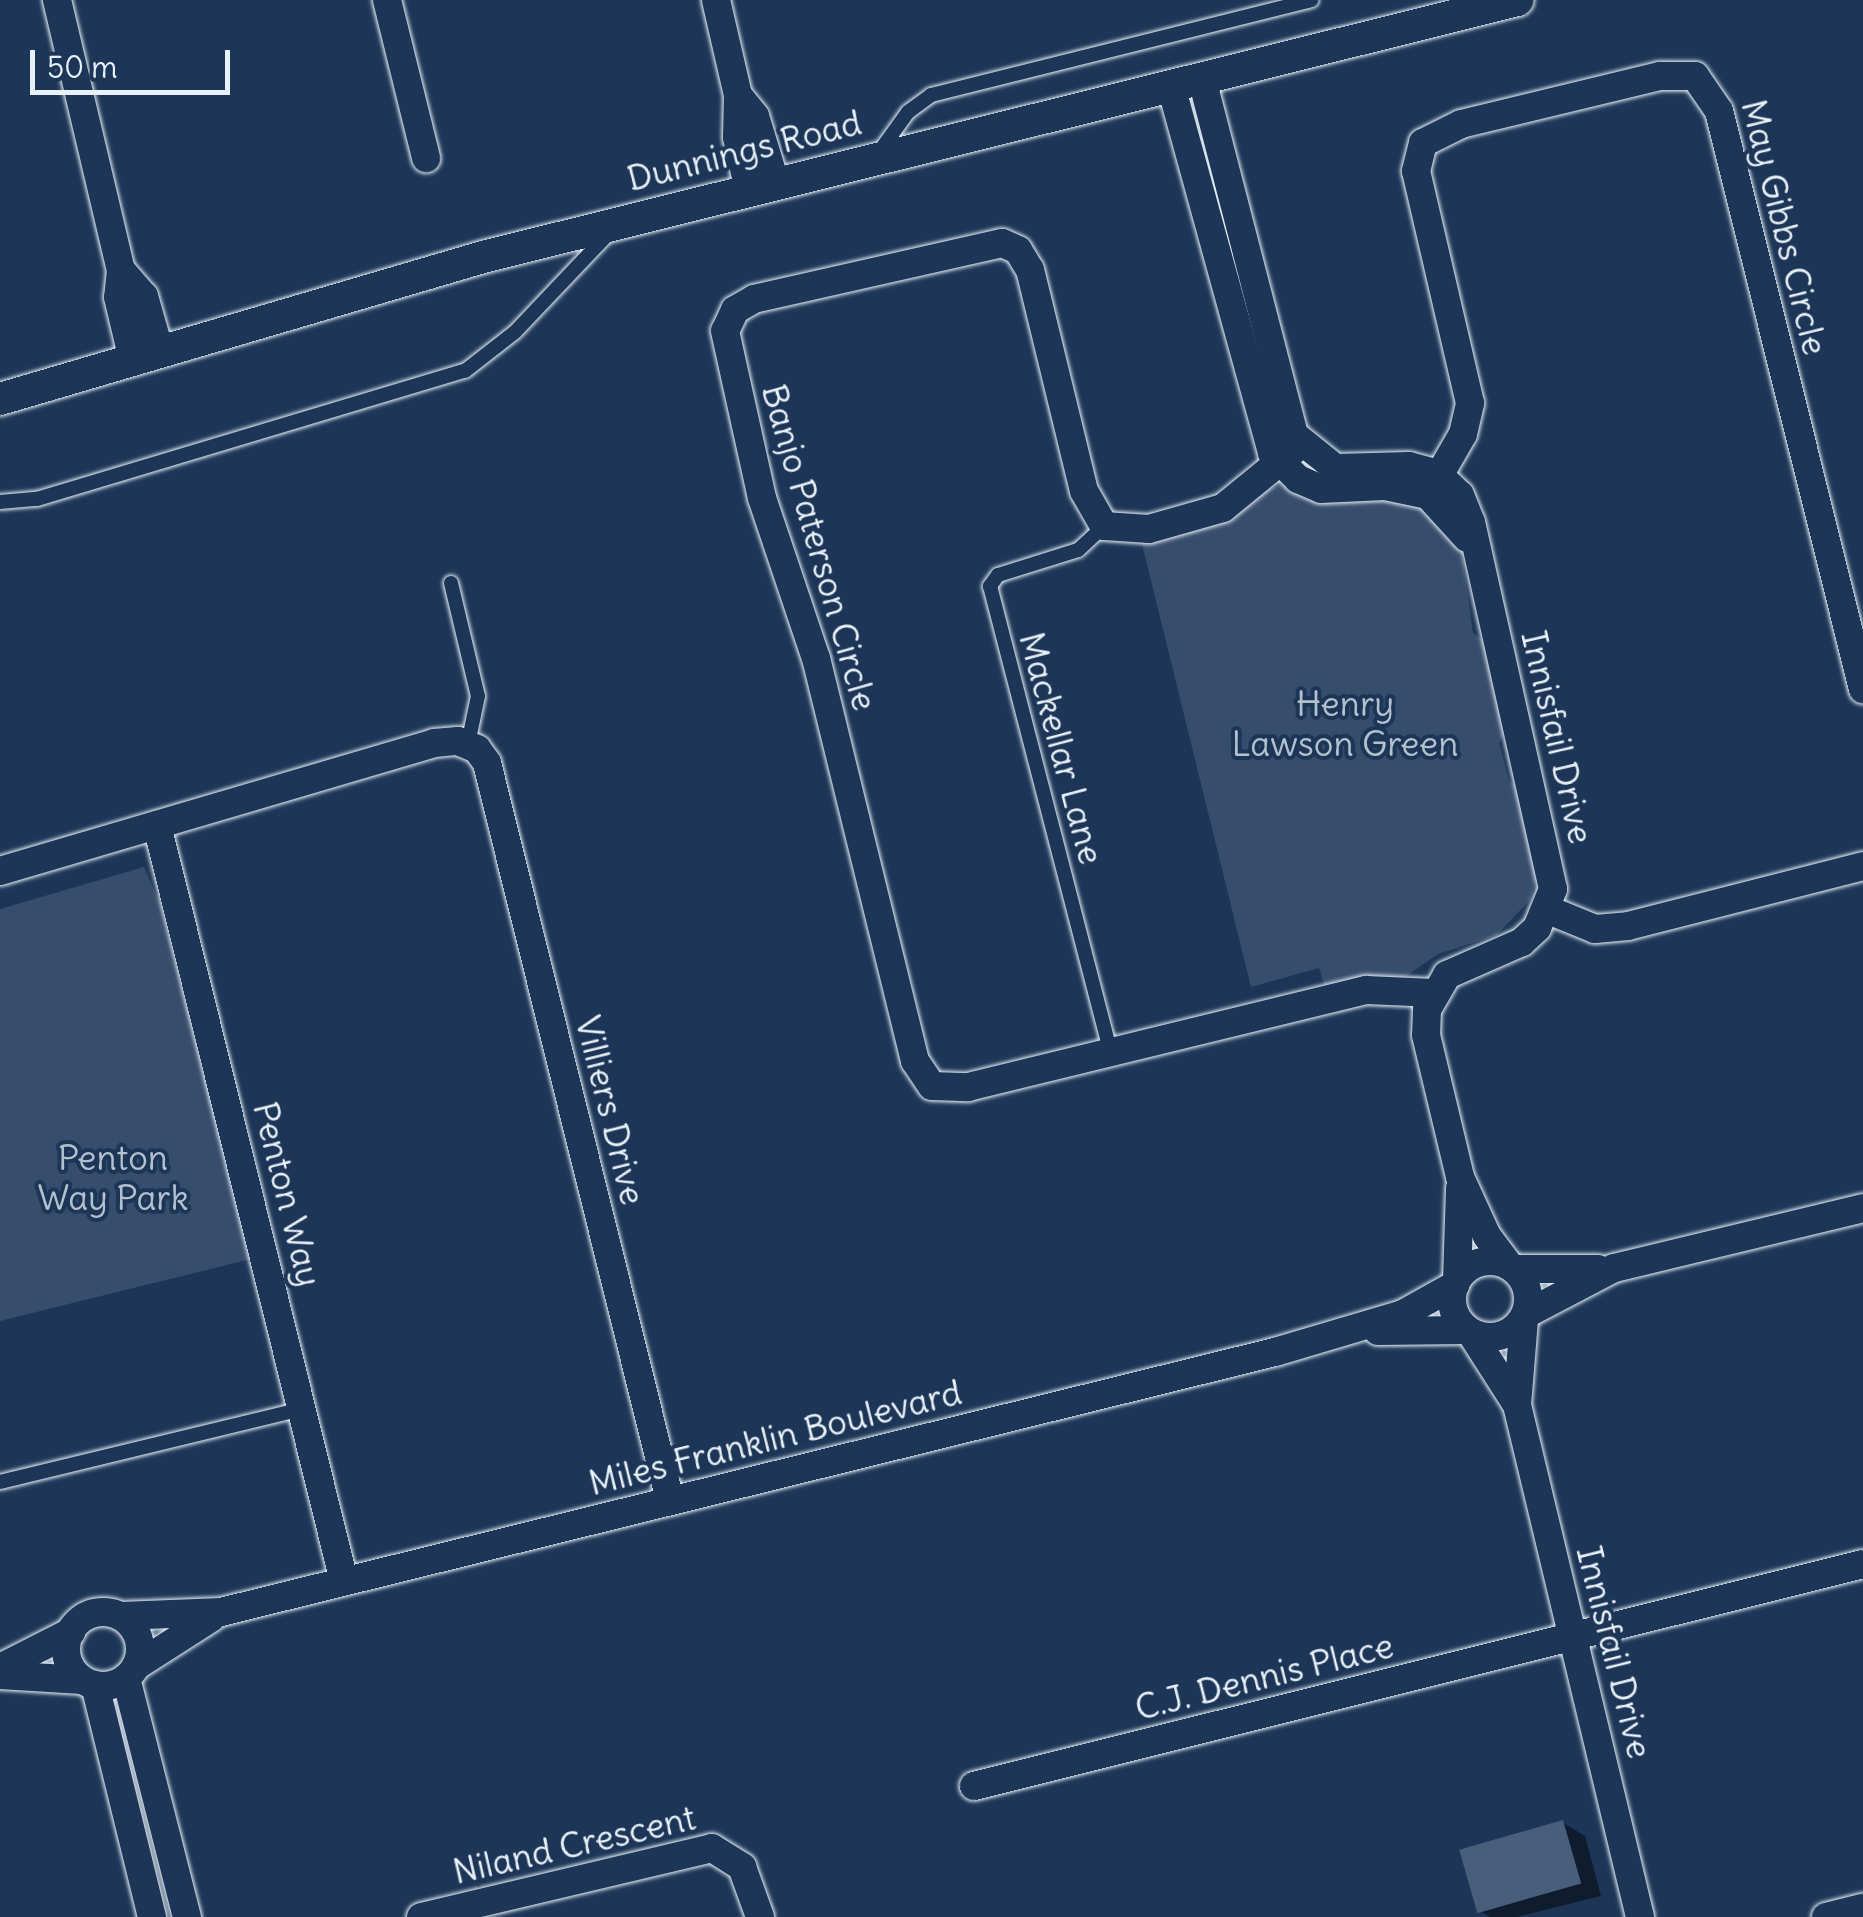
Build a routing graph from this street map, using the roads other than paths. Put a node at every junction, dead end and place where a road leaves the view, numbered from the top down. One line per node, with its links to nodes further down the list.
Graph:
1 (58, 0): 13 (street)
2 (388, 0): 9 (street)
3 (716, 0): 11 (street)
4 (1311, 0): 10 (lane)
5 (1528, 0): 6 (street, Dunnings Road)
6 (1515, 1): 7 (street, Dunnings Road)
7 (1447, 8): 8 (street, Dunnings Road)
8 (1186, 82): 10 (street, Dunnings Road); 15 (street)
9 (426, 158)
10 (874, 160): 11 (street, Dunnings Road)
11 (763, 188): 12 (street, Dunnings Road)
12 (619, 222): 13 (street, Dunnings Road); 17 (lane)
13 (146, 356): 14 (street, Dunnings Road)
14 (0, 399)
15 (1289, 454): 16 (street); 18 (street)
16 (1433, 485): 20 (street, May Gibbs Circle); 25 (street, Innisfail Drive)
17 (0, 502)
18 (1104, 526): 27 (lane, Mackellar Lane); 27 (street, Banjo Paterson Circle)
19 (452, 584): 21 (lane)
20 (1863, 689)
21 (468, 744): 22 (street); 39 (street, Villiers Drive)
22 (157, 825): 24 (street); 37 (street, Penton Way)
23 (1863, 866): 25 (street)
24 (0, 871)
25 (1546, 909): 26 (street)
26 (1435, 993): 27 (street, Banjo Paterson Circle); 28 (street)
27 (1110, 1053)
28 (1460, 1177): 30 (street); 32 (street)
29 (1863, 1208): 31 (street)
30 (1512, 1268): 31 (street); 32 (street); 33 (street)
31 (1614, 1268): 33 (street)
32 (1456, 1282): 34 (street); 35 (street, Miles Franklin Boulevard)
33 (1525, 1316): 34 (street); 36 (street, Innisfail Drive)
34 (1469, 1331): 35 (street, Miles Franklin Boulevard); 36 (street, Innisfail Drive)
35 (1347, 1334): 39 (street, Miles Franklin Boulevard)
36 (1517, 1405): 45 (street, Innisfail Drive)
37 (302, 1409): 38 (lane); 41 (street, Penton Way)
38 (0, 1482)
39 (670, 1501): 41 (street, Miles Franklin Boulevard)
40 (1863, 1564): 45 (street, C.J. Dennis Place)
41 (344, 1582): 42 (street, Miles Franklin Boulevard)
42 (221, 1612): 43 (street, Miles Franklin Boulevard); 47 (street, Miles Franklin Boulevard)
43 (121, 1616): 44 (street); 47 (street)
44 (71, 1632): 46 (street); 48 (street)
45 (1572, 1639): 49 (street, C.J. Dennis Place); 55 (street, Innisfail Drive)
46 (0, 1671): 48 (street)
47 (131, 1672): 48 (street); 52 (street)
48 (89, 1682): 51 (street)
49 (974, 1786)
50 (1863, 1908): 56 (street)
51 (152, 1917)
52 (186, 1917)
53 (422, 1917): 54 (street, Niland Crescent)
54 (760, 1917)
55 (1640, 1917)
56 (1826, 1917)

